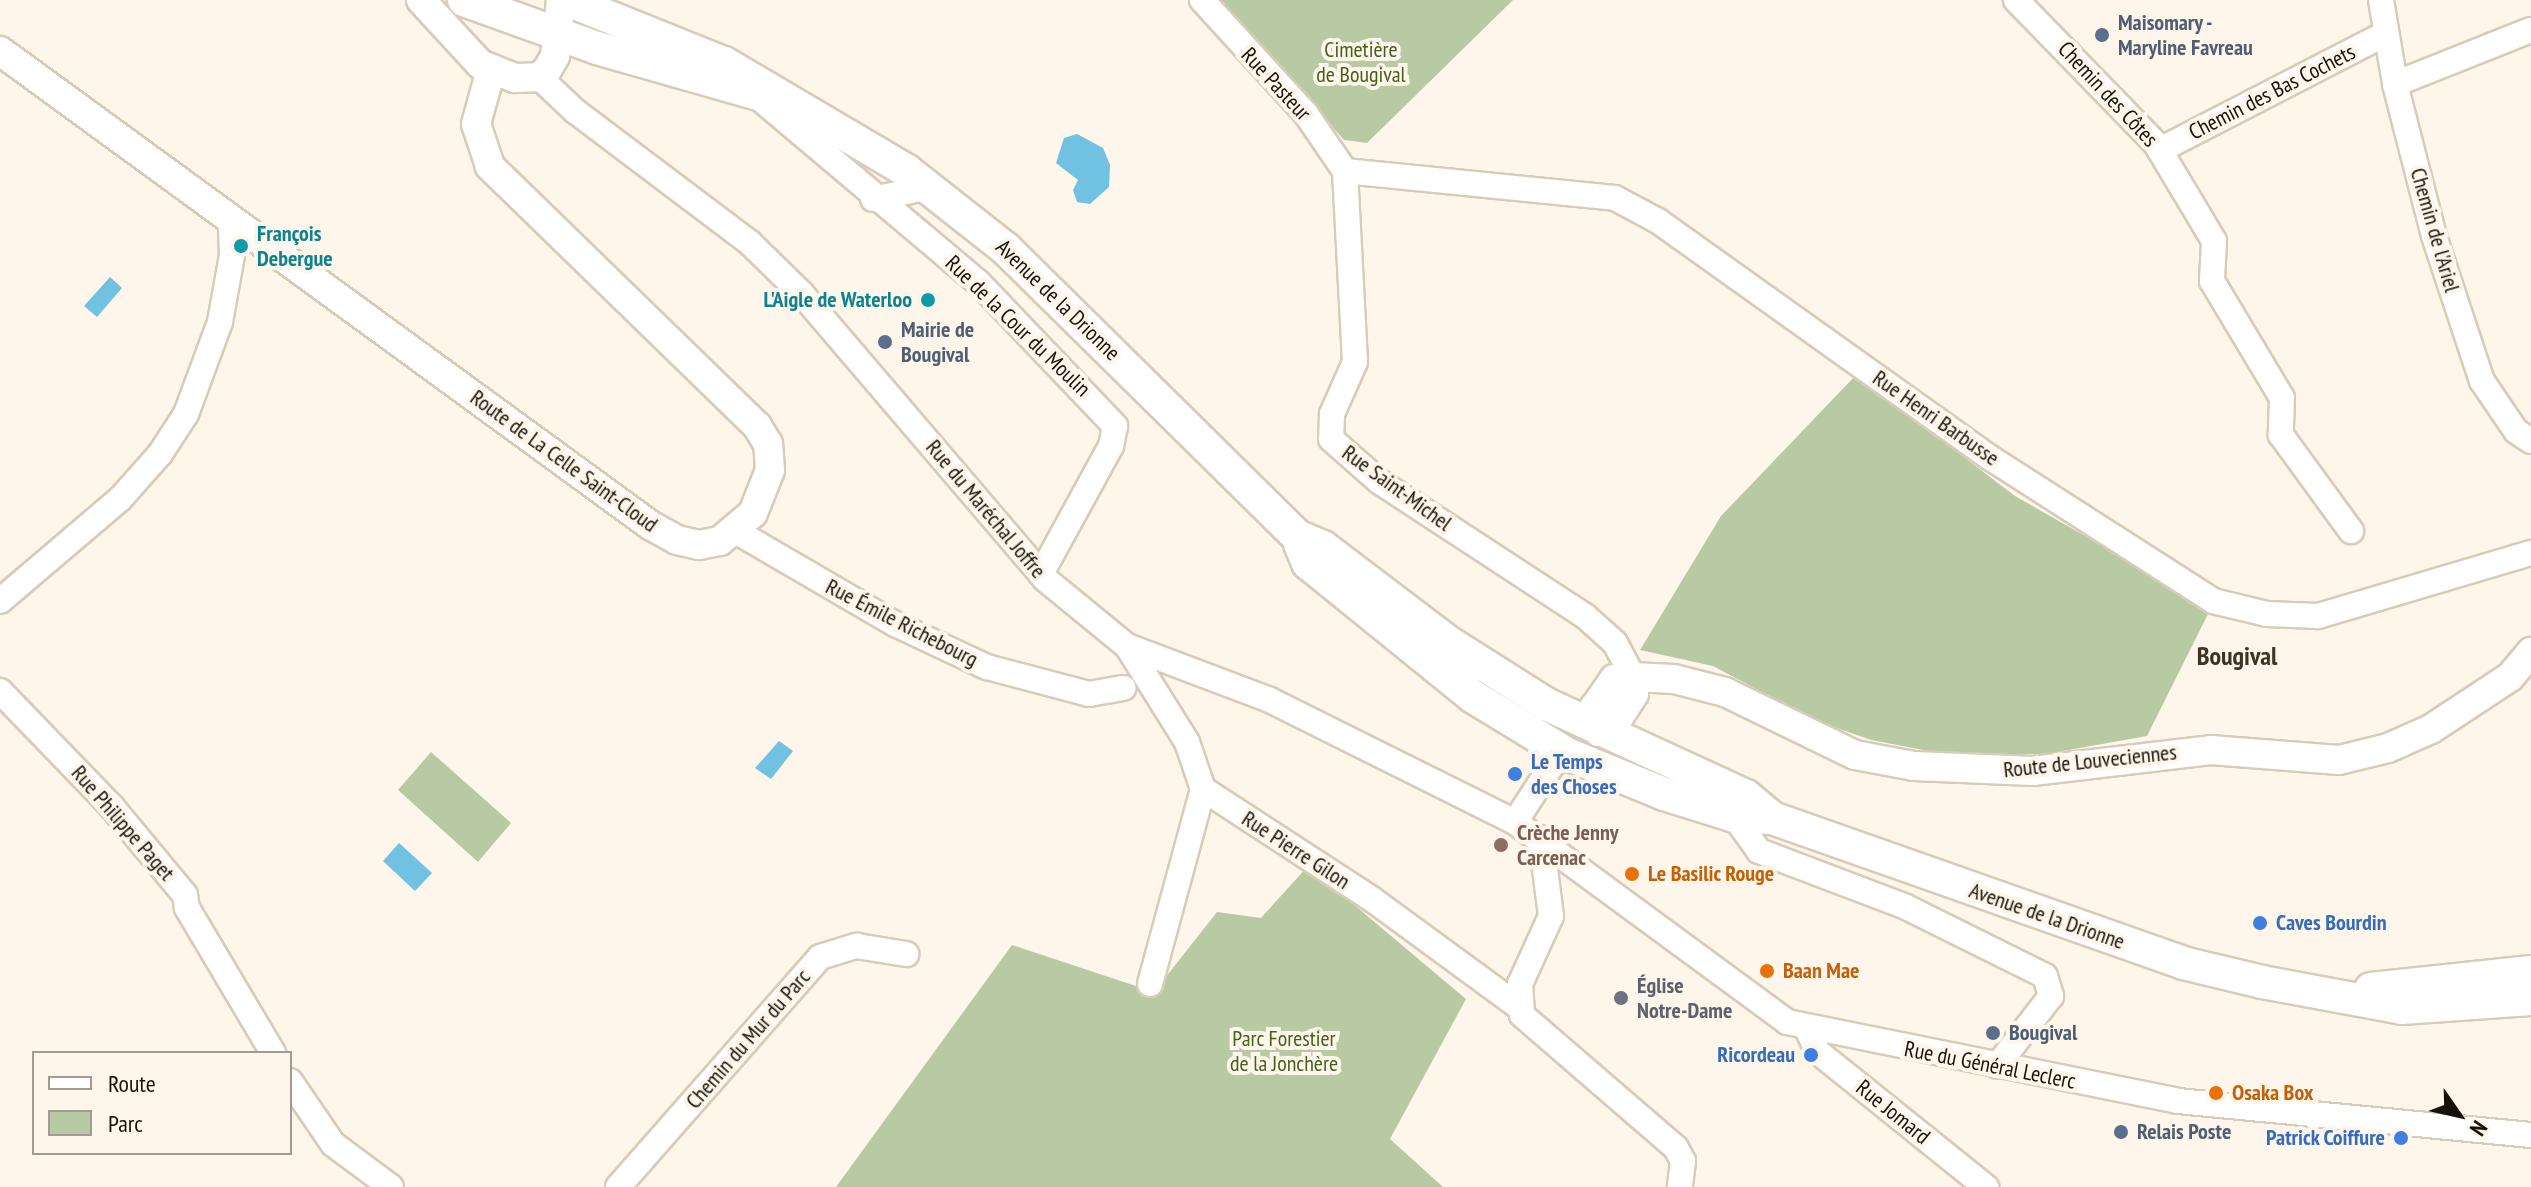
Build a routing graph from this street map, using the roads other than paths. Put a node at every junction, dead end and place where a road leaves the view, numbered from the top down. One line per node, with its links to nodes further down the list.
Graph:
1 (421, 0): 9 (street)
2 (564, 0): 11 (street); 15 (main road, Avenue de la Drionne)
3 (1202, 0): 17 (street, Rue Pasteur)
4 (2016, 0): 16 (street, Chemin des Côtes)
5 (2381, 0): 8 (street, Chemin de l'Ariel)
6 (471, 2): 9 (street); 11 (main road, Avenue de la Drionne)
7 (2531, 30): 13 (street)
8 (2385, 34): 13 (street, Chemin de l'Ariel); 16 (street, Chemin des Bas Cochets)
9 (458, 41): 12 (street)
10 (0, 51): 20 (street, Route de La Celle Saint-Cloud)
11 (551, 56): 12 (street); 14 (main road, Avenue de la Drionne); 26 (street, Rue du Maréchal Joffre)
12 (491, 70): 23 (street)
13 (2395, 84): 21 (street, Chemin de l'Ariel)
14 (752, 92): 15 (main road, Avenue de la Drionne); 19 (street, Rue de la Cour du Moulin)
15 (789, 103): 18 (main road, Avenue de la Drionne)
16 (2160, 150): 22 (street, Chemin des Côtes)
17 (1354, 173): 25 (street, Rue Henri Barbusse); 30 (street, Rue Saint-Michel)
18 (930, 187): 19 (street); 24 (main road, Avenue de la Drionne)
19 (873, 199): 26 (street, Rue de la Cour du Moulin)
20 (231, 217): 23 (street, Route de La Celle Saint-Cloud); 27 (street)
21 (2531, 441)
22 (2351, 531)
23 (737, 532): 31 (street, Rue Émile Richebourg)
24 (1297, 536): 33 (main road, Avenue de la Drionne); 34 (main road, Avenue de la Drionne)
25 (2531, 553)
26 (1041, 574): 28 (street, Rue du Maréchal Joffre)
27 (0, 601)
28 (1127, 646): 35 (street); 38 (street, Rue du Maréchal Joffre)
29 (2531, 652): 30 (street, Route de Louveciennes)
30 (1633, 677): 33 (street)
31 (1123, 688)
32 (0, 691): 47 (street, Rue Philippe Paget)
33 (1599, 732): 34 (main road); 37 (main road, Avenue de la Drionne)
34 (1567, 754): 36 (main road, Avenue de la Drionne); 38 (street)
35 (1203, 789): 42 (street); 45 (street, Rue Pierre Gilon)
36 (1734, 816): 37 (main road, Avenue de la Drionne); 48 (street)
37 (1772, 818): 43 (main road, Avenue de la Drionne)
38 (1515, 822): 39 (street, Rue du Général Leclerc)
39 (1541, 838): 45 (street); 46 (street, Rue du Général Leclerc)
40 (906, 954): 52 (street, Chemin du Mur du Parc)
41 (2531, 972): 43 (main road, Avenue de la Drionne)
42 (1150, 984)
43 (2328, 993): 44 (main road, Avenue de la Drionne)
44 (2531, 999)
45 (1519, 1007): 53 (street, Rue Pierre Gilon)
46 (1808, 1031): 48 (street, Rue du Général Leclerc); 54 (street, Rue Jomard)
47 (272, 1051)
48 (1997, 1066): 50 (street, Rue du Général Leclerc)
49 (292, 1084): 51 (street)
50 (2531, 1135)
51 (391, 1187)
52 (618, 1187)
53 (1680, 1187)
54 (1986, 1187)

